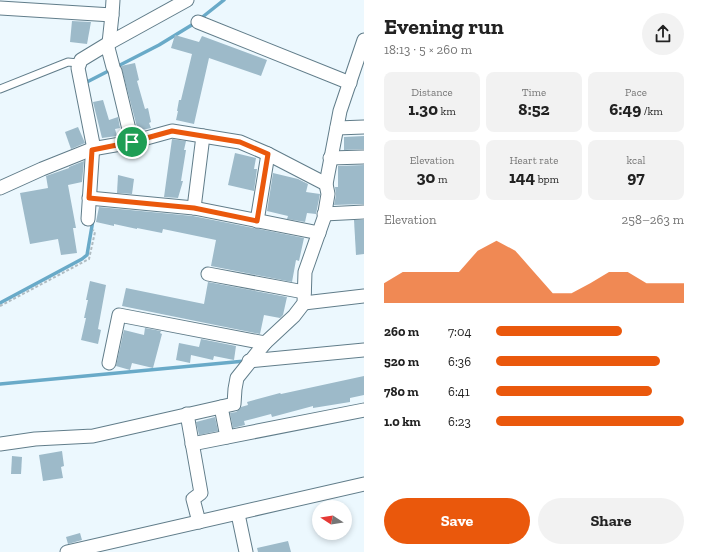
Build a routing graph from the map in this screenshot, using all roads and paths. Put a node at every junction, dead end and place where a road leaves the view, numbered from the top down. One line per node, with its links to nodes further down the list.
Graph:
1 (113, 0): 5 (street)
2 (187, 0): 8 (street)
3 (59, 6): 4 (street); 5 (street)
4 (0, 8)
5 (112, 16): 8 (street)
6 (198, 22): 10 (street)
7 (364, 40): 10 (street)
8 (109, 43): 9 (street); 15 (street)
9 (78, 63): 11 (lane); 16 (street)
10 (350, 83): 13 (street)
11 (0, 89)
12 (364, 127): 13 (street)
13 (337, 128): 19 (street)
14 (203, 136): 15 (street); 17 (street); 23 (street)
15 (132, 142): 16 (street)
16 (92, 150): 21 (street); 22 (street)
17 (268, 154): 20 (street); 26 (street)
18 (364, 157): 19 (street)
19 (330, 158): 20 (street)
20 (326, 184): 25 (street)
21 (0, 188)
22 (89, 198): 23 (street); 27 (street)
23 (194, 208): 26 (street)
24 (364, 212): 25 (street)
25 (324, 214): 28 (street)
26 (257, 221): 28 (street)
27 (91, 225): 32 (path)
28 (319, 233): 31 (street)
29 (208, 274): 31 (street)
30 (364, 296): 31 (street)
31 (304, 297): 33 (street)
32 (0, 306)
33 (265, 343): 35 (street); 36 (street)
34 (364, 350): 35 (street)
35 (249, 362): 37 (street)
36 (109, 363)
37 (221, 407): 39 (street); 40 (street)
38 (364, 410): 40 (street)
39 (186, 414): 41 (street); 42 (street)
40 (227, 437): 42 (street)
41 (0, 444)
42 (192, 444): 45 (street)
43 (364, 484): 44 (street)
44 (238, 517): 45 (street); 48 (street)
45 (199, 522): 46 (street)
46 (82, 550): 47 (street)
47 (67, 552)
48 (246, 552)

